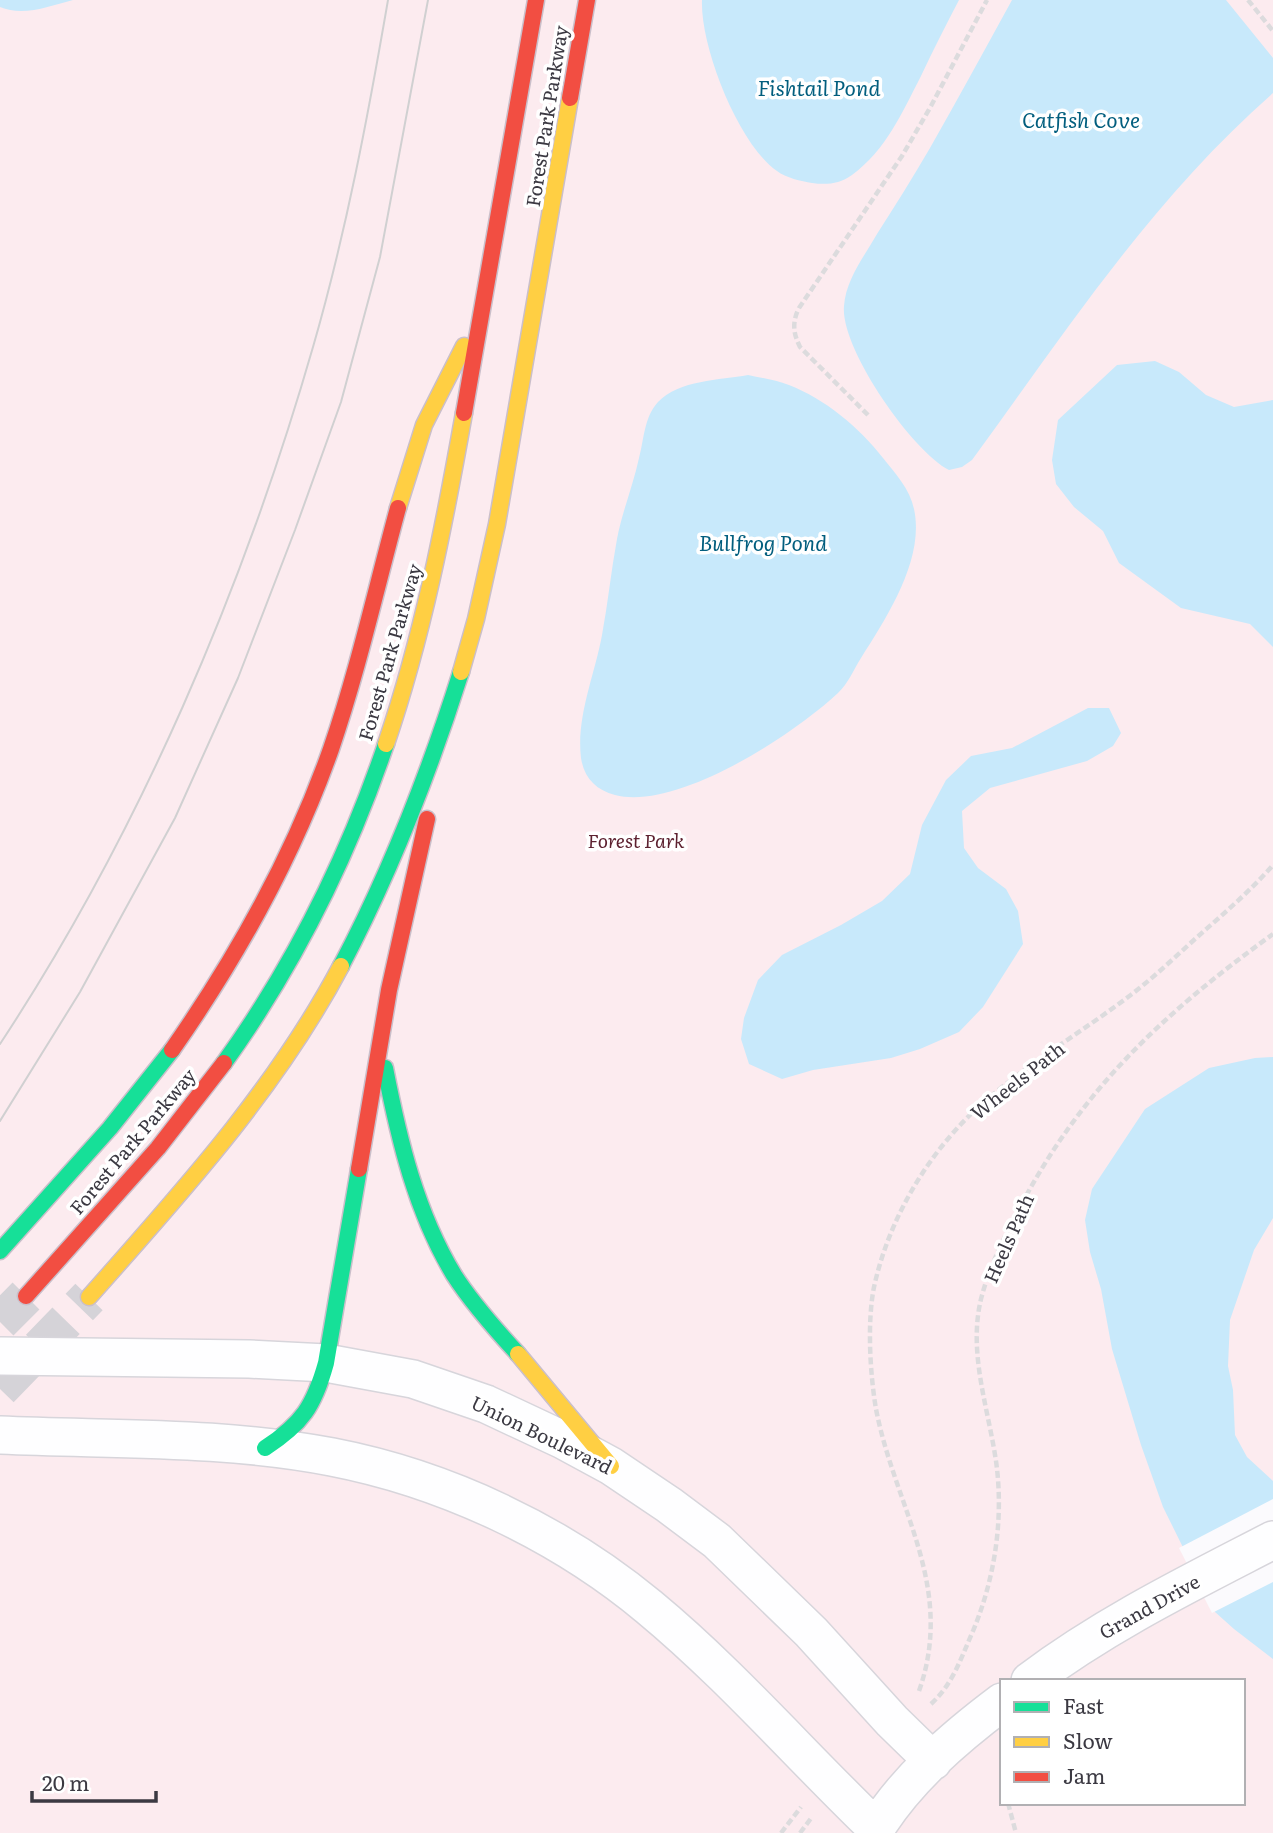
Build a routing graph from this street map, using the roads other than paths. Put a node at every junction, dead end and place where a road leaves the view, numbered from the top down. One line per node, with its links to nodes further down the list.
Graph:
1 (536, 0): 3 (main road, Forest Park Parkway)
2 (587, 0): 4 (main road, Forest Park Parkway)
3 (484, 306): 6 (main road); 7 (main road, Forest Park Parkway)
4 (449, 712): 5 (main road); 8 (main road, Forest Park Parkway)
5 (380, 1042): 10 (main road); 13 (main road)
6 (0, 1251)
7 (26, 1296)
8 (89, 1297)
9 (0, 1356): 10 (street, Union Boulevard)
10 (326, 1363): 12 (main road); 13 (street, Union Boulevard)
11 (0, 1435): 12 (street)
12 (265, 1448): 18 (street)
13 (611, 1466): 17 (street, Union Boulevard)
14 (1273, 1540): 15 (street, Grand Drive)
15 (1033, 1679)
16 (1000, 1704): 17 (street)
17 (933, 1760): 18 (street)
18 (874, 1831)

